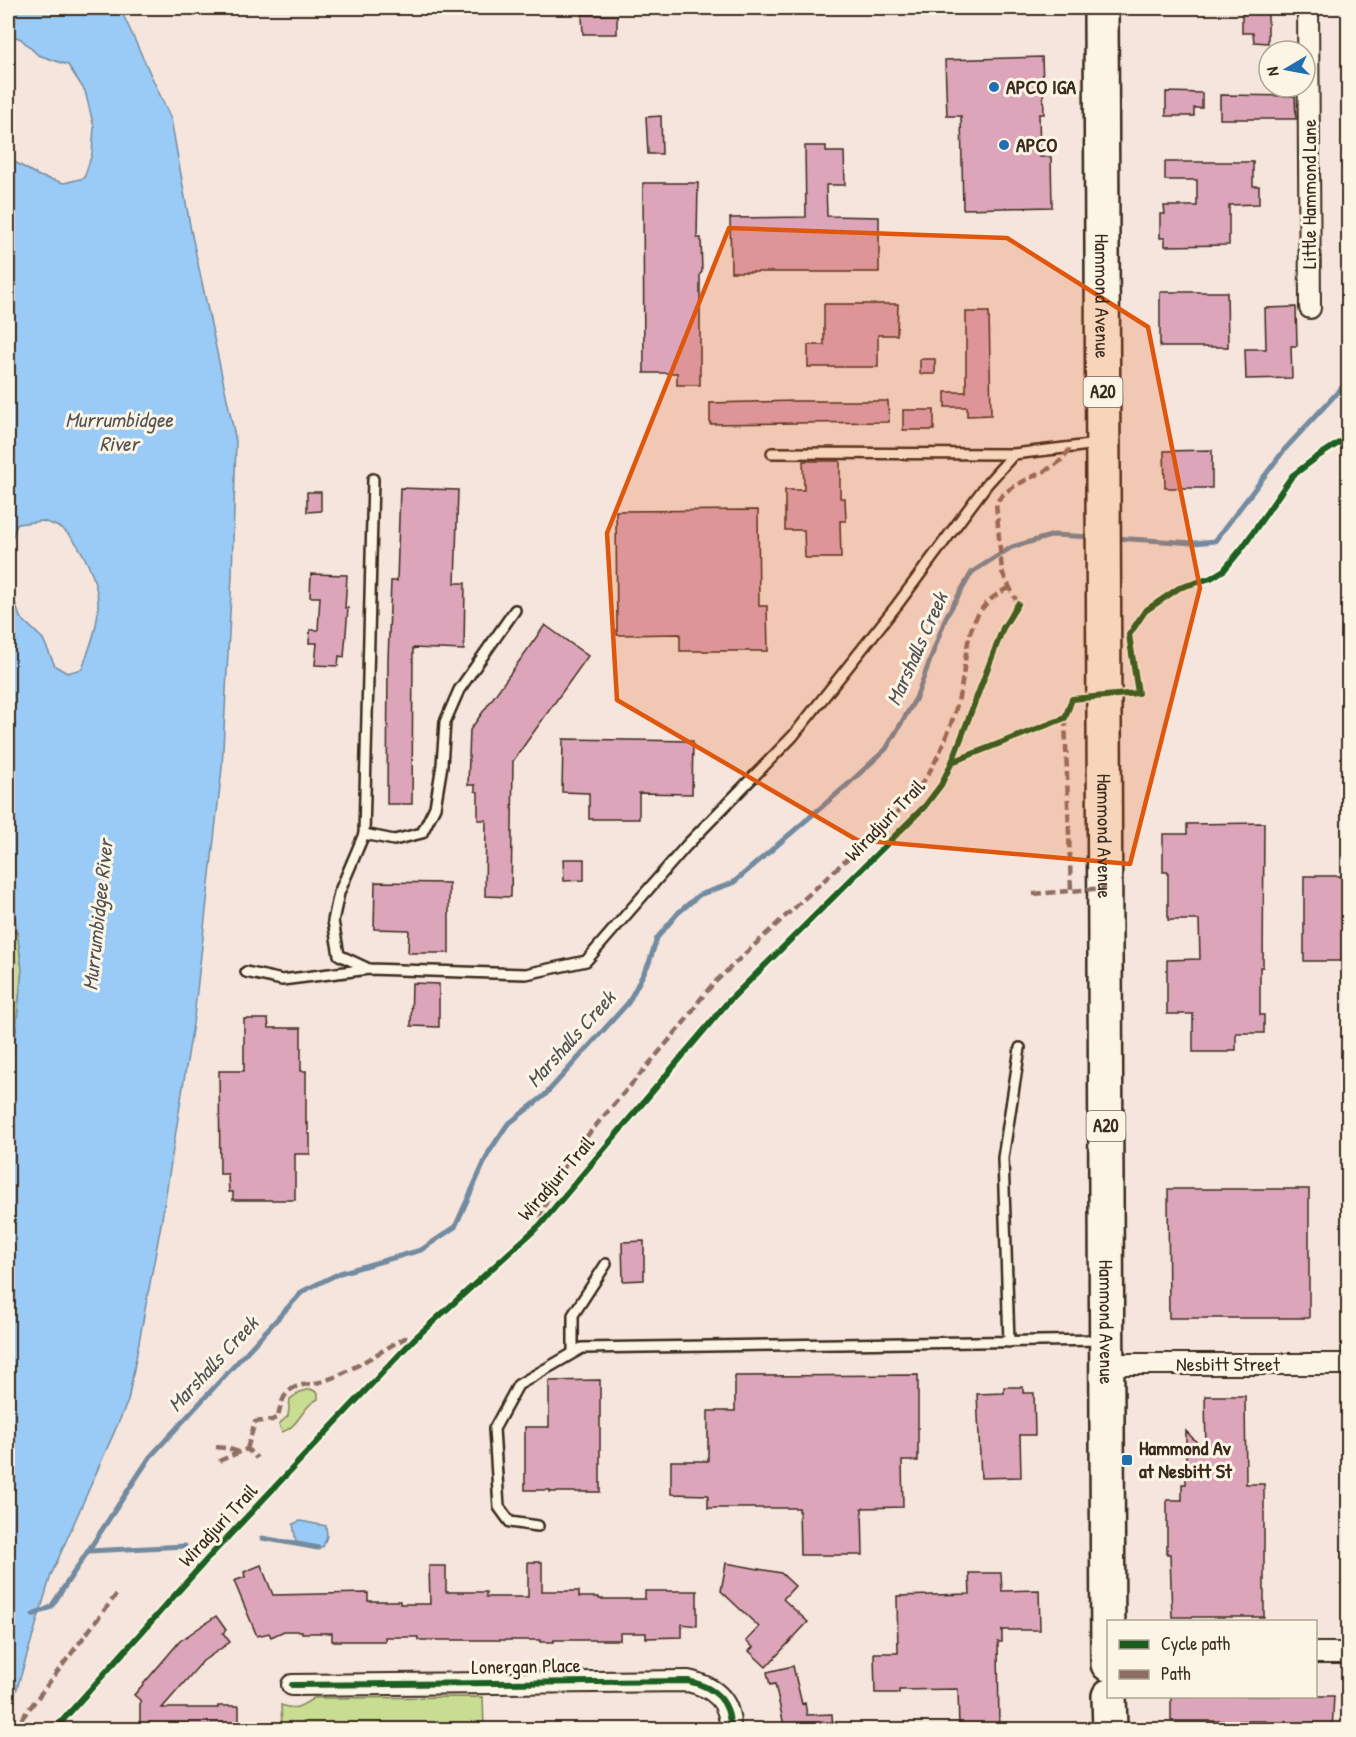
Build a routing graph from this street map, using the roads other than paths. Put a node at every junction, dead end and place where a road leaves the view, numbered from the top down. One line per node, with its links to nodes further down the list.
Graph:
1 (1101, 8): 4 (highway, Hammond Avenue / A20)
2 (1308, 8): 3 (street, Little Hammond Lane)
3 (1310, 308)
4 (1103, 443): 6 (lane); 15 (highway, Hammond Avenue / A20)
5 (772, 453): 6 (lane)
6 (1014, 454): 10 (lane)
7 (373, 479): 9 (lane)
8 (515, 610): 9 (lane)
9 (364, 834): 10 (lane)
10 (369, 969): 11 (lane)
11 (246, 972)
12 (1020, 1048): 14 (lane)
13 (606, 1264): 16 (lane)
14 (1010, 1342): 15 (lane); 16 (lane)
15 (1107, 1352): 17 (street, Nesbitt Street); 19 (highway, Hammond Avenue / A20)
16 (573, 1353): 18 (lane)
17 (1348, 1364)
18 (538, 1526)
19 (1108, 1620)
20 (1317, 1653): 21 (street)
21 (1348, 1653)
22 (292, 1685): 24 (street, Lonergan Place)
23 (1109, 1698): 25 (highway)
24 (729, 1730)
25 (1110, 1730)

